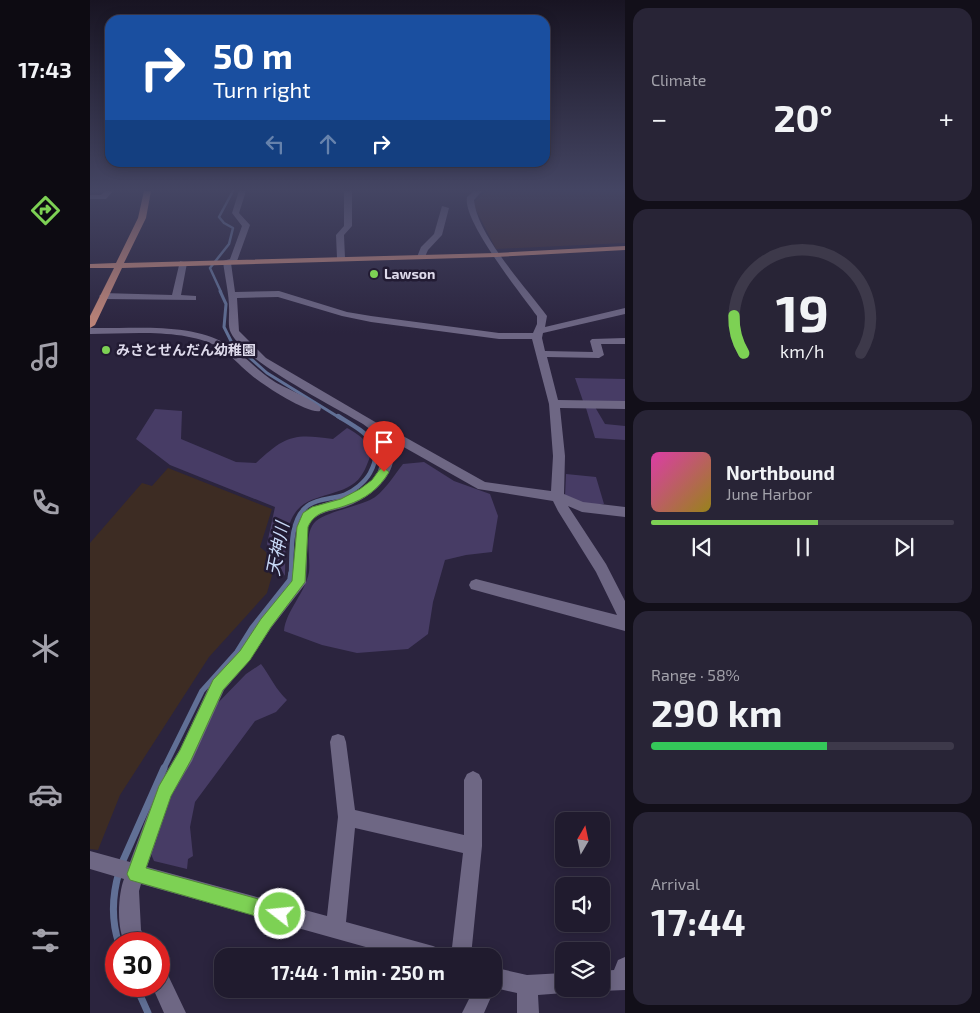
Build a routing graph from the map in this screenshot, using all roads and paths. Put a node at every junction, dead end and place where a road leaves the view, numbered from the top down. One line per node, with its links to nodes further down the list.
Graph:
1 (132, 238): 12 (main road)
2 (239, 238): 10 (street)
3 (340, 238): 9 (street)
4 (435, 238): 8 (street)
5 (487, 238): 7 (street)
6 (625, 248): 7 (main road)
7 (496, 255): 8 (main road); 21 (street)
8 (421, 257): 9 (main road)
9 (341, 258): 10 (main road)
10 (228, 261): 11 (main road); 15 (street)
11 (183, 263): 12 (main road); 16 (street)
12 (118, 265): 13 (main road); 14 (main road)
13 (90, 266)
14 (103, 296): 16 (street); 19 (main road)
15 (232, 296): 21 (street); 24 (street)
16 (176, 298): 17 (street)
17 (193, 298)
18 (625, 310): 21 (street)
19 (91, 321)
20 (90, 331): 24 (street)
21 (537, 334): 23 (street)
22 (625, 341): 23 (street)
23 (540, 354): 25 (street)
24 (298, 390): 27 (street); 28 (street)
25 (554, 404): 26 (street); 29 (street)
26 (625, 405)
27 (316, 408)
28 (367, 421): 29 (street); 39 (street)
29 (558, 498): 30 (street); 32 (street)
30 (625, 512)
31 (476, 585): 33 (street)
32 (625, 616)
33 (625, 624)
34 (338, 742): 36 (street)
35 (473, 780): 37 (street)
36 (346, 817): 37 (street); 40 (street)
37 (473, 846): 43 (street)
38 (96, 862): 39 (street)
39 (133, 873): 40 (street); 41 (street)
40 (335, 930): 42 (street)
41 (131, 932)
42 (403, 948)
43 (462, 948)
44 (625, 975): 46 (street)
45 (502, 979): 48 (street)
46 (610, 979)
47 (555, 983): 48 (street)
48 (527, 985): 53 (street)
49 (168, 997): 51 (street)
50 (480, 998): 52 (street)
51 (175, 1013)
52 (473, 1013)
53 (528, 1013)

